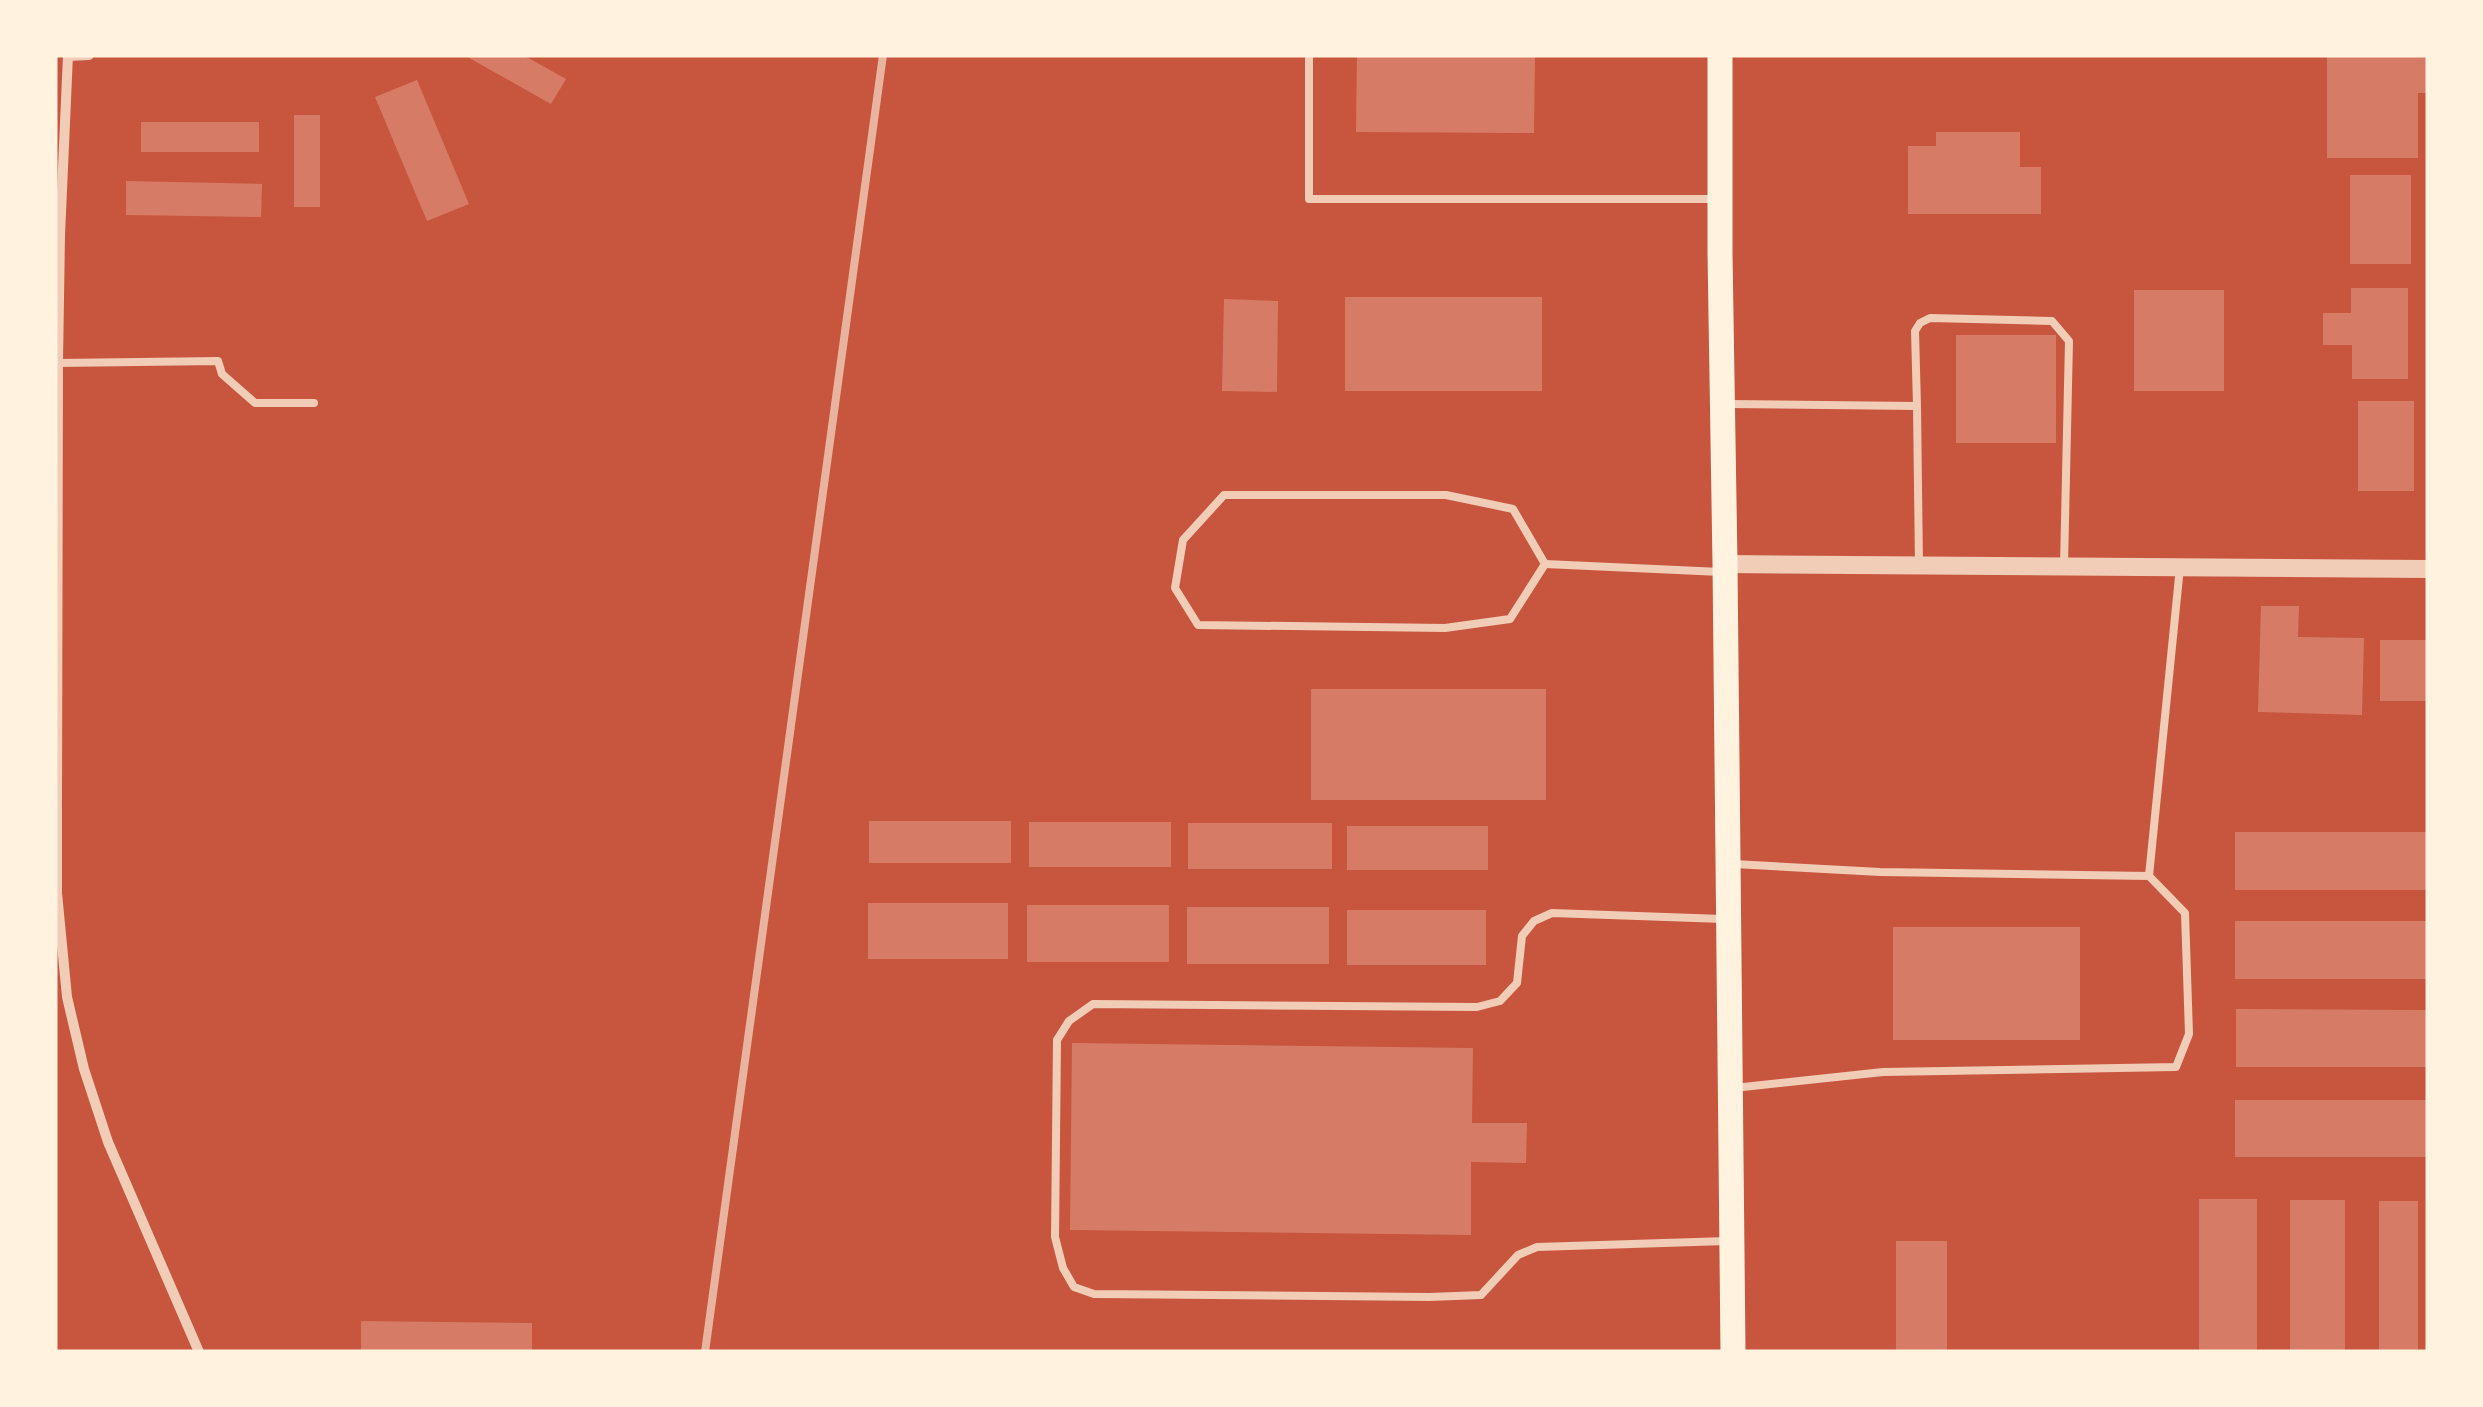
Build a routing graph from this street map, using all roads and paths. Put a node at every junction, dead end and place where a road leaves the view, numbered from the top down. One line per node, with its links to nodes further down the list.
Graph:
1 (88, 55): 4 (street)
2 (1309, 55): 5 (lane)
3 (1720, 55): 5 (main road)
4 (68, 56): 6 (street)
5 (1720, 199): 8 (main road)
6 (58, 364): 7 (lane); 10 (street)
7 (314, 404)
8 (1722, 404): 9 (lane); 15 (main road)
9 (1917, 406): 12 (lane); 13 (lane)
10 (56, 413): 17 (street)
11 (1545, 564): 11 (lane); 15 (lane)
12 (1919, 566): 13 (street); 15 (street)
13 (2064, 566): 14 (street)
14 (2180, 567): 16 (street); 19 (lane)
15 (1725, 568): 18 (main road)
16 (2428, 569)
17 (56, 804): 23 (street)
18 (1728, 863): 19 (lane); 20 (main road)
19 (2149, 876): 21 (lane)
20 (1728, 919): 21 (main road); 22 (lane)
21 (1730, 1089): 22 (main road)
22 (1731, 1241): 24 (main road)
23 (200, 1352)
24 (1733, 1352)

